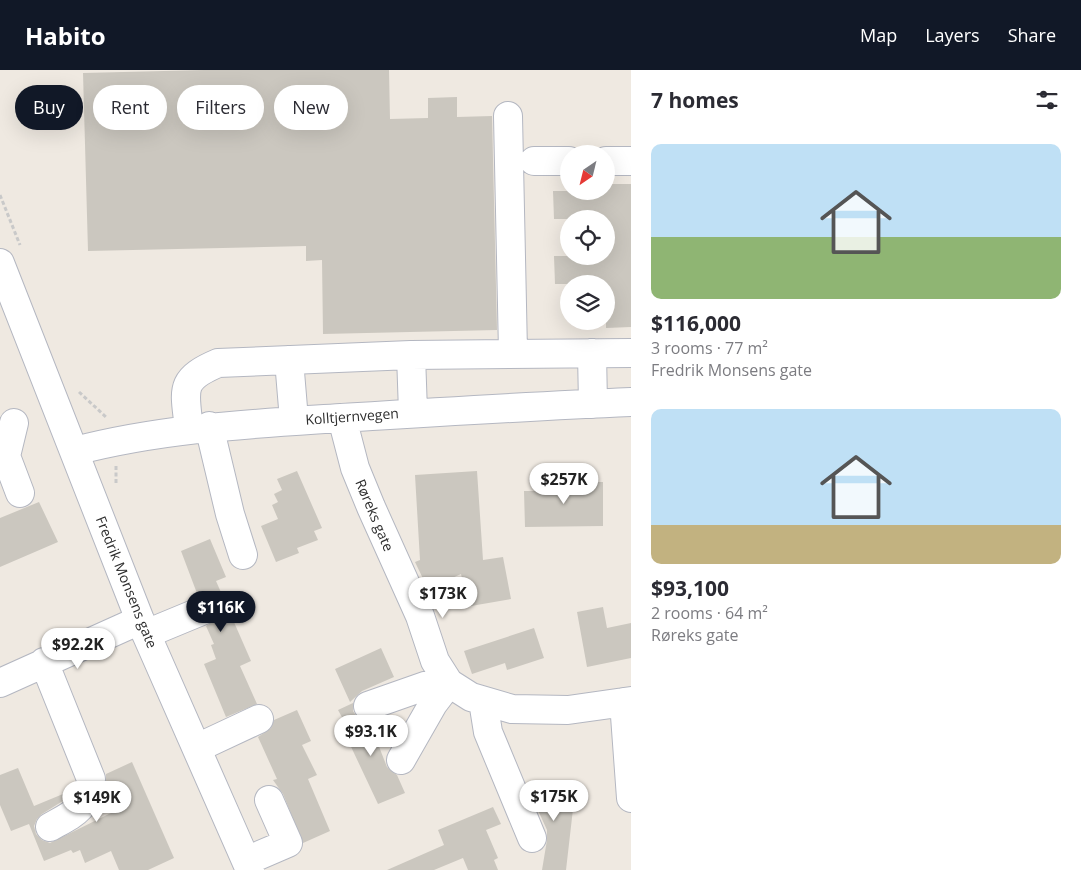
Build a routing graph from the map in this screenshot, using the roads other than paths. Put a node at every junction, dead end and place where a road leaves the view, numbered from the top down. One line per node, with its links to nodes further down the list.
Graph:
1 (508, 116): 7 (street)
2 (534, 161): 3 (street)
3 (560, 161)
4 (615, 161): 5 (street)
5 (631, 161)
6 (11, 257): 19 (street, Fredrik Monsens gate)
7 (513, 352): 9 (street); 10 (street)
8 (631, 353): 9 (street)
9 (592, 354): 13 (street)
10 (411, 355): 11 (street); 14 (street)
11 (289, 360): 16 (street); 18 (street)
12 (631, 402): 13 (street, Kolltjernvegen)
13 (593, 404): 14 (street, Kolltjernvegen)
14 (413, 412): 15 (street, Kolltjernvegen)
15 (342, 418): 16 (street, Kolltjernvegen); 27 (street, Røreks gate)
16 (294, 420): 18 (street, Kolltjernvegen)
17 (14, 423): 20 (street)
18 (199, 427): 19 (street, Kolltjernvegen); 22 (street)
19 (76, 451): 24 (street, Fredrik Monsens gate)
20 (3, 458): 21 (street)
21 (20, 494)
22 (243, 555)
23 (204, 610): 24 (street)
24 (143, 627): 25 (street); 32 (street, Fredrik Monsens gate)
25 (44, 662): 26 (street); 36 (street)
26 (0, 683)
27 (449, 683): 28 (street, Røreks gate); 30 (street); 33 (street)
28 (483, 701): 29 (street, Røreks gate); 37 (street)
29 (627, 702): 34 (street)
30 (368, 706)
31 (259, 718): 32 (street)
32 (197, 748): 38 (street, Fredrik Monsens gate)
33 (401, 760)
34 (631, 798)
35 (268, 800): 38 (street)
36 (50, 827)
37 (532, 838)
38 (248, 866)

